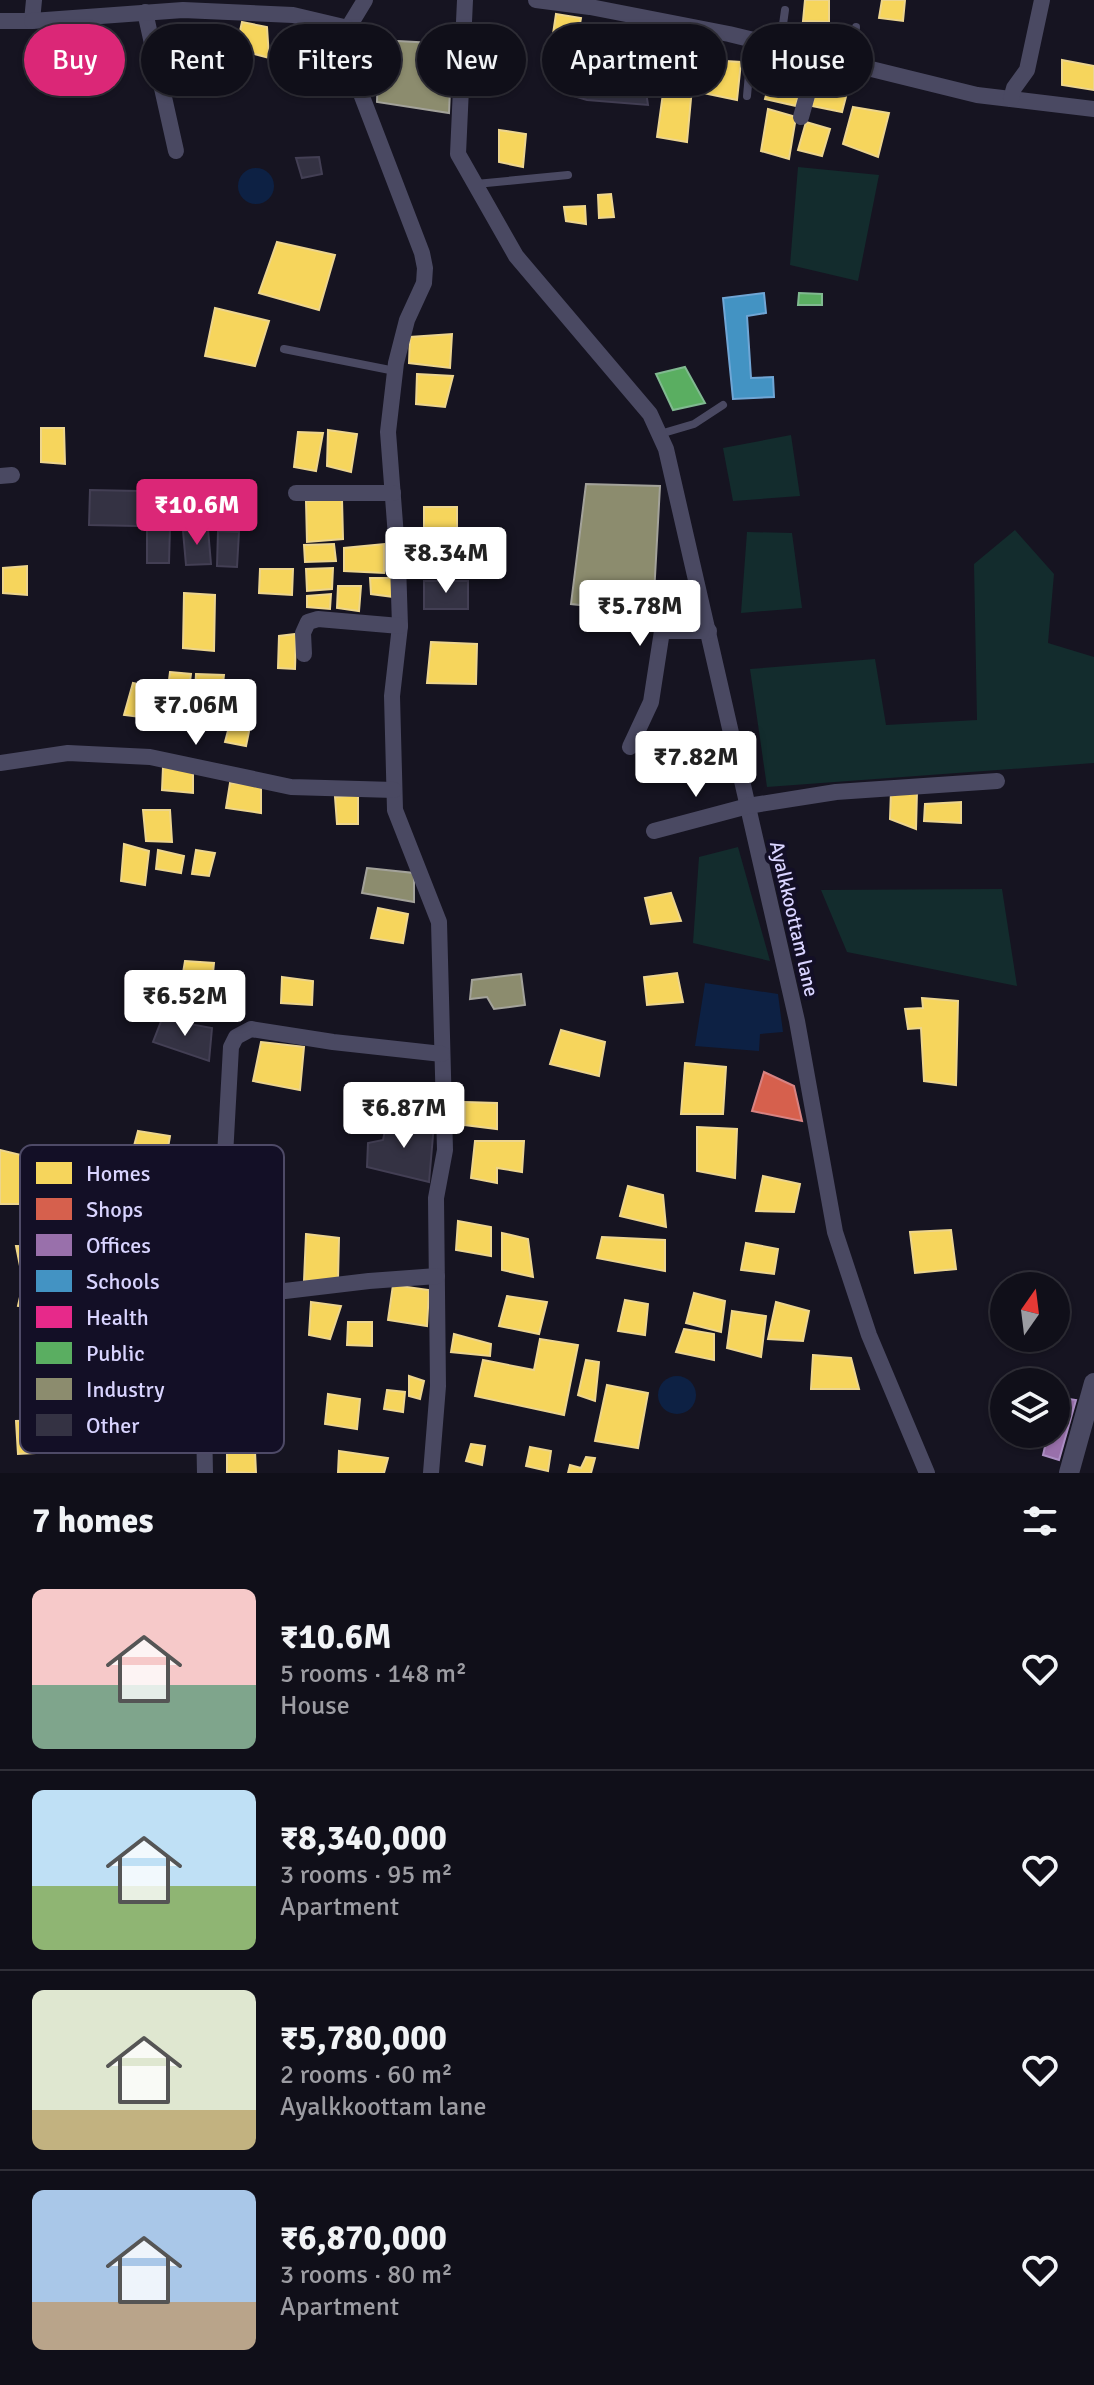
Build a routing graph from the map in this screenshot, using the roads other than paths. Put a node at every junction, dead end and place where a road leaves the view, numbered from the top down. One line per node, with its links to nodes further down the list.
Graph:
1 (34, 0): 9 (street)
2 (365, 0): 11 (street)
3 (465, 0): 22 (street, Ayalkkoottam lane)
4 (536, 0): 13 (street)
5 (1042, 0): 17 (street)
6 (785, 10): 12 (lane)
7 (145, 12): 9 (street); 10 (street); 20 (street)
8 (0, 21): 9 (street)
9 (32, 21)
10 (331, 24)
11 (350, 24)
12 (783, 24)
13 (742, 38)
14 (873, 70): 17 (street)
15 (362, 96): 24 (street)
16 (807, 96): 19 (street)
17 (1011, 99): 18 (street)
18 (1094, 109)
19 (801, 117)
20 (176, 151)
21 (568, 175): 22 (lane)
22 (475, 184): 26 (street, Ayalkkoottam lane)
23 (284, 349): 24 (lane)
24 (396, 371): 28 (street)
25 (723, 405): 26 (lane)
26 (659, 434): 30 (street, Ayalkkoottam lane)
27 (296, 493): 28 (street)
28 (393, 493): 29 (street)
29 (400, 626): 31 (street); 35 (street)
30 (709, 631): 32 (street); 36 (street, Ayalkkoottam lane)
31 (304, 654)
32 (630, 747)
33 (0, 763): 35 (street)
34 (997, 781): 36 (street)
35 (394, 790): 38 (street)
36 (748, 806): 37 (street); 46 (street, Ayalkkoottam lane)
37 (654, 831)
38 (442, 1054): 39 (street); 40 (street)
39 (226, 1145)
40 (437, 1276): 41 (street); 45 (street)
41 (284, 1291)
42 (1094, 1383): 47 (street)
43 (205, 1453): 44 (street)
44 (205, 1473)
45 (431, 1473)
46 (927, 1473)
47 (1069, 1473)

